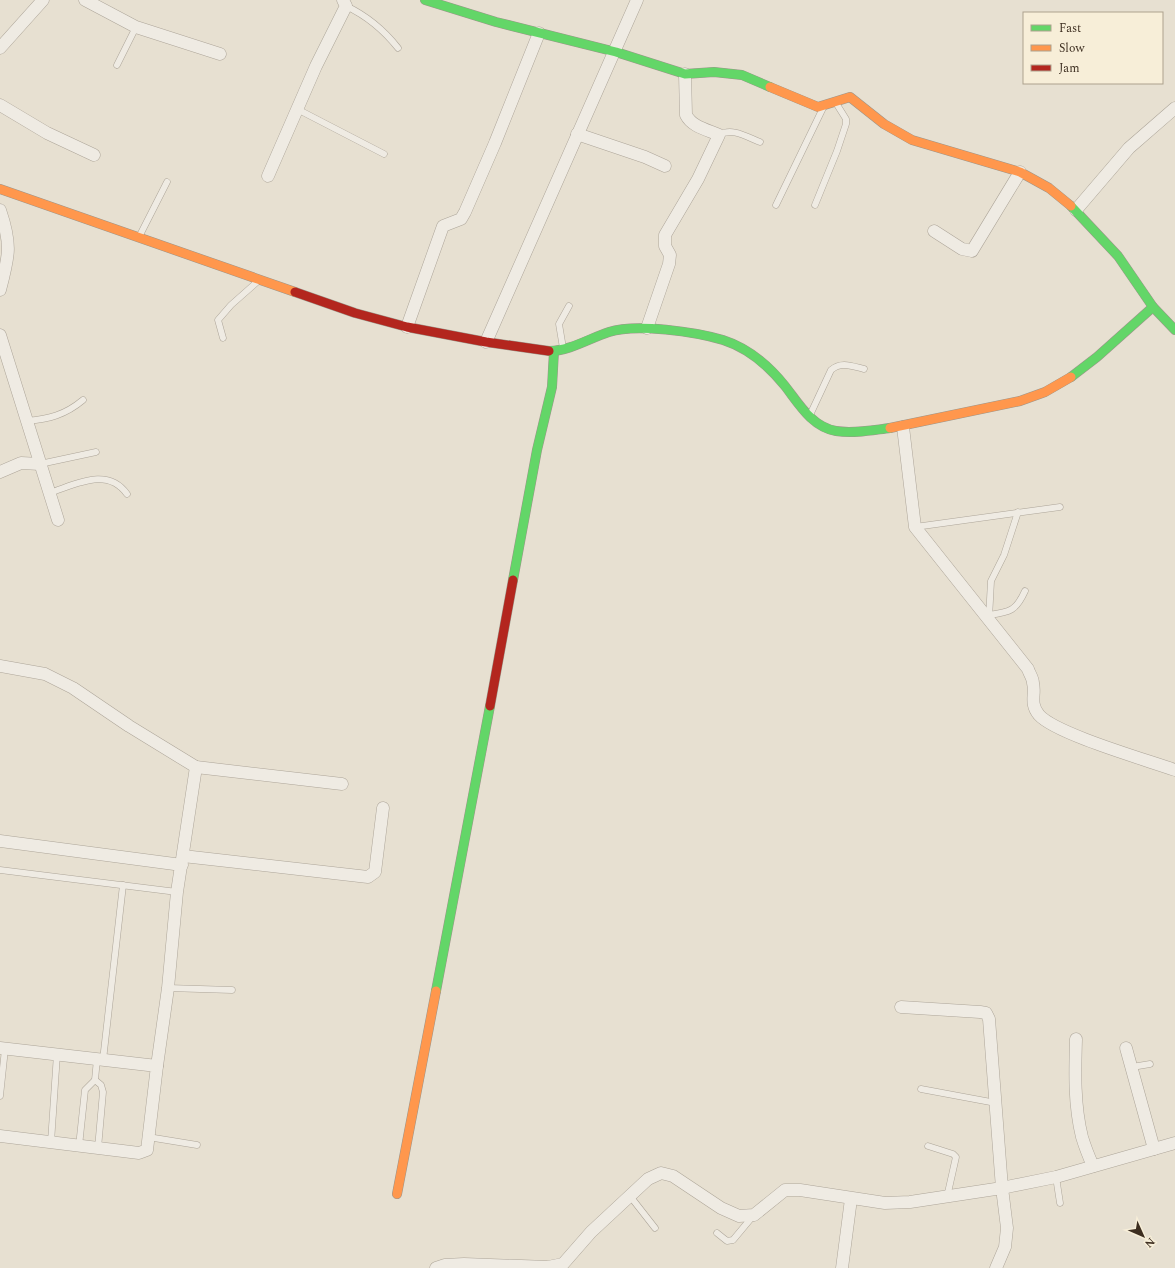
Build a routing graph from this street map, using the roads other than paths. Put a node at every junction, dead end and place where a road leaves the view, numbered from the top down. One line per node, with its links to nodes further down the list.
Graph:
1 (44, 0): 8 (street)
2 (85, 0): 6 (street)
3 (426, 0): 7 (street)
4 (637, 0): 10 (street)
5 (344, 3): 9 (lane); 18 (street)
6 (136, 27): 11 (street); 12 (lane)
7 (539, 33): 10 (street); 39 (street)
8 (0, 48)
9 (398, 48)
10 (616, 52): 13 (street); 19 (street)
11 (220, 54)
12 (116, 65)
13 (685, 74): 16 (street); 20 (street)
14 (835, 102): 16 (street); 25 (street); 30 (lane)
15 (0, 105): 23 (street)
16 (823, 106): 29 (lane)
17 (1175, 108): 32 (street)
18 (297, 109): 22 (lane); 26 (street)
19 (576, 134): 24 (street); 44 (street)
20 (719, 135): 21 (lane); 40 (street)
21 (760, 142)
22 (384, 154)
23 (94, 155)
24 (665, 166)
25 (1020, 172): 32 (street); 33 (street)
26 (268, 176)
27 (167, 182): 34 (lane)
28 (0, 189): 34 (street)
29 (776, 205)
30 (815, 205)
31 (0, 210): 36 (street)
32 (1076, 210): 38 (street)
33 (934, 231)
34 (139, 237): 35 (street)
35 (260, 280): 39 (street); 43 (lane)
36 (0, 290)
37 (569, 306): 45 (lane)
38 (1153, 307): 41 (street); 50 (street)
39 (407, 327): 44 (street)
40 (647, 328): 45 (street); 48 (street)
41 (1175, 330)
42 (0, 335): 49 (street)
43 (223, 338)
44 (486, 342): 45 (street)
45 (558, 350): 99 (street)
46 (864, 369): 48 (lane)
47 (83, 400): 49 (lane)
48 (810, 417): 50 (street)
49 (27, 421): 52 (street)
50 (903, 427): 59 (street)
51 (96, 452): 52 (lane)
52 (40, 464): 53 (street); 54 (street)
53 (0, 472)
54 (49, 493): 55 (lane); 58 (street)
55 (127, 494)
56 (1060, 507): 57 (lane)
57 (1018, 512): 59 (lane); 61 (lane)
58 (58, 520)
59 (915, 527): 61 (street)
60 (1025, 591): 61 (lane)
61 (989, 618): 64 (street)
62 (0, 666): 63 (street)
63 (196, 766): 65 (street); 68 (street)
64 (1175, 770)
65 (342, 784)
66 (383, 808): 68 (street)
67 (0, 841): 68 (street)
68 (182, 860): 71 (street)
69 (0, 870): 70 (lane)
70 (123, 885): 71 (lane); 79 (lane)
71 (177, 892): 72 (street)
72 (168, 988): 73 (lane); 81 (street)
73 (232, 990)
74 (902, 1007): 86 (street)
75 (1076, 1039): 96 (street)
76 (3, 1048): 78 (street); 85 (lane)
77 (1126, 1048): 82 (street)
78 (57, 1054): 79 (street); 89 (lane)
79 (100, 1059): 81 (street); 83 (lane)
80 (1150, 1064): 82 (lane)
81 (157, 1066): 88 (street)
82 (1132, 1066): 95 (street)
83 (95, 1080): 92 (lane); 94 (lane)
84 (921, 1089): 86 (lane)
85 (0, 1096)
86 (996, 1103): 98 (street)
87 (0, 1136): 89 (street)
88 (148, 1137): 91 (lane); 94 (street)
89 (51, 1142): 92 (street)
90 (1175, 1143): 95 (street)
91 (197, 1145)
92 (79, 1146): 94 (street)
93 (928, 1146): 101 (lane)
94 (98, 1148)
95 (1154, 1149): 96 (street)
96 (1092, 1166): 97 (street)
97 (1056, 1177): 98 (street); 103 (lane)
98 (1002, 1188): 101 (street); 110 (street)
99 (397, 1194)
100 (630, 1196): 104 (street); 105 (lane); 107 (street)
101 (947, 1197): 102 (street)
102 (852, 1199): 104 (street); 109 (street)
103 (1060, 1203)
104 (754, 1215): 106 (lane)
105 (655, 1228)
106 (717, 1233)
107 (565, 1266): 108 (street)
108 (436, 1268)
109 (842, 1268)
110 (996, 1268)

